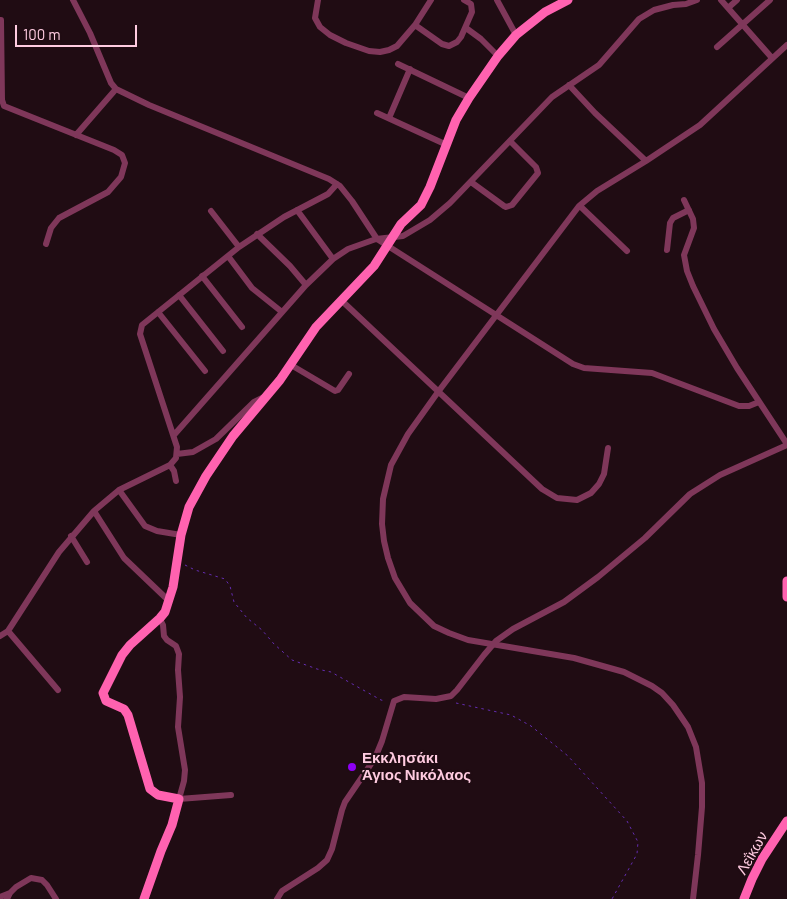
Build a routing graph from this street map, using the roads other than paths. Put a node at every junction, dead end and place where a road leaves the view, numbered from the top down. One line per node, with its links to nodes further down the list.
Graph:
1 (73, 0): 25 (street)
2 (318, 0): 14 (street)
3 (431, 0): 14 (street)
4 (464, 0): 16 (street)
5 (497, 0): 17 (street)
6 (696, 0): 11 (street)
7 (721, 0): 12 (street)
8 (736, 0): 12 (street)
9 (770, 0): 15 (street)
10 (563, 1): 17 (street)
11 (682, 2): 24 (street)
12 (728, 8): 15 (street)
13 (1, 20): 29 (street)
14 (414, 25): 16 (street)
15 (743, 25): 19 (street); 21 (street)
16 (466, 28): 20 (street)
17 (516, 34): 20 (street)
18 (787, 46): 21 (street)
19 (717, 47)
20 (498, 56): 26 (street)
21 (772, 58): 32 (street)
22 (398, 64): 23 (street)
23 (410, 70): 26 (street); 28 (street)
24 (569, 85): 30 (street); 32 (street)
25 (116, 89): 29 (street); 34 (street)
26 (469, 98): 31 (street)
27 (377, 113): 28 (street)
28 (389, 118): 31 (street)
29 (76, 135): 43 (street)
30 (510, 142): 33 (street); 33 (street)
31 (446, 145): 42 (street)
32 (646, 161): 36 (street)
33 (470, 182): 42 (street)
34 (337, 184): 37 (street); 41 (street)
35 (684, 200): 38 (street)
36 (580, 206): 45 (street); 55 (street)
37 (297, 210): 40 (street); 48 (street)
38 (689, 210): 46 (street); 63 (street)
39 (211, 211): 44 (street)
40 (257, 234): 44 (street); 50 (street)
41 (377, 239): 42 (street); 48 (street)
42 (390, 242): 52 (street); 55 (street)
43 (46, 244)
44 (239, 246): 47 (street)
45 (627, 250)
46 (667, 250)
47 (228, 256): 49 (street); 54 (street)
48 (333, 259): 50 (street)
49 (202, 276): 51 (street); 56 (street)
50 (306, 285): 54 (street)
51 (179, 295): 53 (street); 57 (street)
52 (341, 300): 58 (street); 61 (street)
53 (158, 312): 59 (street); 64 (street)
54 (282, 312): 64 (street)
55 (497, 314): 61 (street); 63 (street)
56 (242, 327)
57 (223, 351)
58 (291, 365): 60 (street); 62 (street)
59 (205, 371)
60 (349, 374)
61 (438, 392): 66 (street); 81 (street)
62 (266, 397): 67 (street); 72 (street)
63 (759, 402): 65 (street)
64 (174, 435): 67 (street)
65 (787, 445): 81 (street)
66 (608, 448)
67 (177, 454): 68 (street)
68 (170, 464): 69 (street); 70 (street)
69 (176, 481)
70 (119, 490): 71 (street); 72 (street)
71 (94, 512): 73 (street); 77 (street)
72 (181, 535): 77 (street)
73 (72, 536): 74 (street); 79 (street)
74 (87, 562)
75 (787, 581): 76 (street)
76 (787, 597)
77 (169, 601): 78 (street)
78 (160, 619): 84 (street); 84 (street)
79 (8, 631): 80 (street); 82 (street)
80 (0, 636)
81 (493, 644): 90 (street); 91 (street)
82 (58, 690)
83 (231, 796): 84 (street)
84 (180, 799): 89 (street)
85 (787, 821): 92 (street, Λεΐκων)
86 (9, 896): 87 (street); 88 (street)
87 (0, 897)
88 (56, 899)
89 (144, 899)
90 (277, 899)
91 (693, 899)
92 (744, 899)

